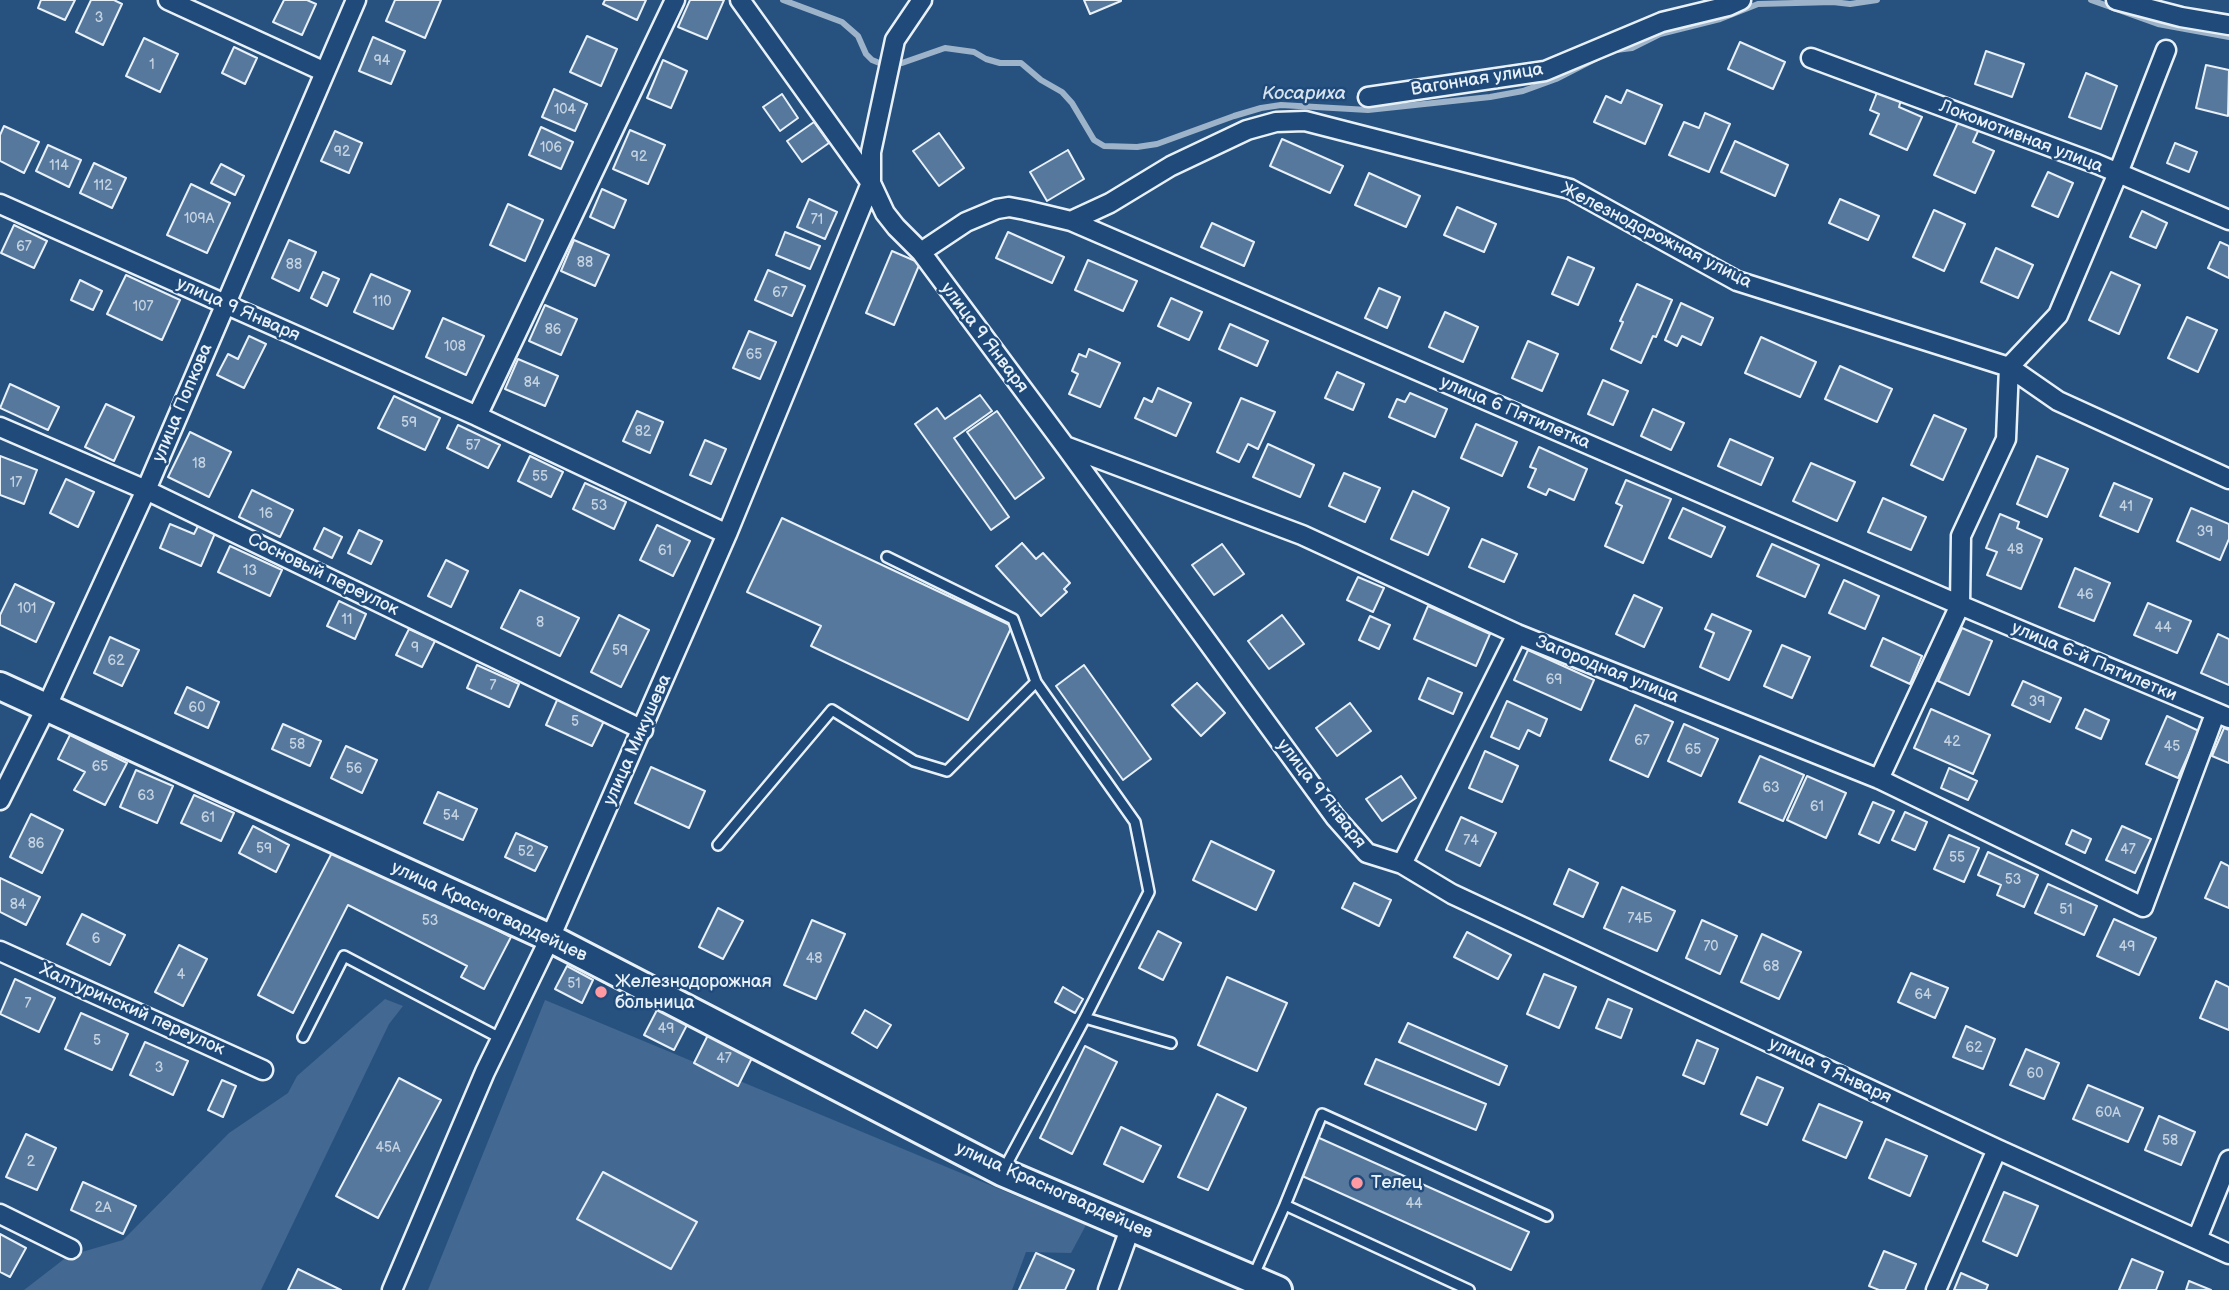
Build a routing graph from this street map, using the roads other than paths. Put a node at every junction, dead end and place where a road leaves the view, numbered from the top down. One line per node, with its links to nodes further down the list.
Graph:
1 (168, 0): 11 (street)
2 (356, 0): 11 (street, улица Попкова)
3 (675, 0): 21 (street)
4 (740, 0): 14 (street, улица 9 Января)
5 (922, 0): 14 (street)
6 (1741, 0): 12 (street, Вагонная улица)
7 (2116, 0): 8 (street)
8 (2229, 25)
9 (2166, 50): 13 (street)
10 (1811, 58): 13 (street, Локомотивная улица)
11 (325, 72): 19 (street, улица Попкова)
12 (1368, 97)
13 (2118, 173): 16 (street, Локомотивная улица); 20 (street)
14 (871, 183): 18 (street, улица 9 Января); 26 (street, улица Микушева)
15 (0, 204): 19 (street, улица 9 Января)
16 (2229, 220)
17 (1070, 221): 18 (street); 20 (street, Железнодорожная улица); 28 (street, улица 6 Пятилетка)
18 (920, 252): 23 (street, улица 9 Января)
19 (225, 304): 21 (street, улица 9 Января); 25 (street, улица Попкова)
20 (2010, 367): 24 (street, Железнодорожная улица); 28 (street)
21 (477, 416): 26 (street, улица 9 Января)
22 (0, 426): 25 (street, Сосновый переулок)
23 (1065, 446): 29 (street, Загородная улица); 38 (street, улица 9 Января)
24 (2229, 479)
25 (146, 490): 32 (street, улица Попкова); 34 (street, Сосновый переулок)
26 (727, 534): 34 (street, улица Микушева)
27 (887, 557): 30 (lane)
28 (1960, 605): 33 (street, улица 6-й Пятилетки); 35 (street)
29 (1517, 634): 35 (street, Загородная улица); 38 (street)
30 (1036, 682): 37 (lane); 41 (lane)
31 (0, 686): 32 (street, улица Красногвардейцев)
32 (46, 708): 36 (street, улица Попкова); 39 (street, улица Красногвардейцев)
33 (2222, 716): 35 (street, Загородная улица)
34 (643, 730): 39 (street, улица Микушева)
35 (1879, 779)
36 (0, 800)
37 (718, 845)
38 (1402, 864): 46 (street, улица 9 Января)
39 (550, 938): 43 (street, улица Микушева); 48 (street, улица Красногвардейцев)
40 (0, 951): 45 (street, Халтуринский переулок)
41 (1085, 1018): 44 (lane); 48 (lane)
42 (303, 1037): 43 (lane)
43 (502, 1039): 57 (street, улица Микушева)
44 (1171, 1043)
45 (263, 1070)
46 (1997, 1149): 53 (street, улица 9 Января); 61 (street)
47 (2229, 1160): 53 (street)
48 (1002, 1172): 52 (street, улица Красногвардейцев)
49 (1285, 1205): 51 (lane); 56 (lane); 60 (lane)
50 (0, 1214): 54 (street)
51 (1547, 1216)
52 (1131, 1226): 56 (street, улица Красногвардейцев); 58 (street)
53 (2197, 1239): 55 (street, улица 9 Января)
54 (71, 1249)
55 (2229, 1254)
56 (1252, 1279): 59 (street, улица Красногвардейцев)
57 (392, 1290)
58 (1108, 1290)
59 (1278, 1290)
60 (1469, 1290)
61 (1936, 1290)

